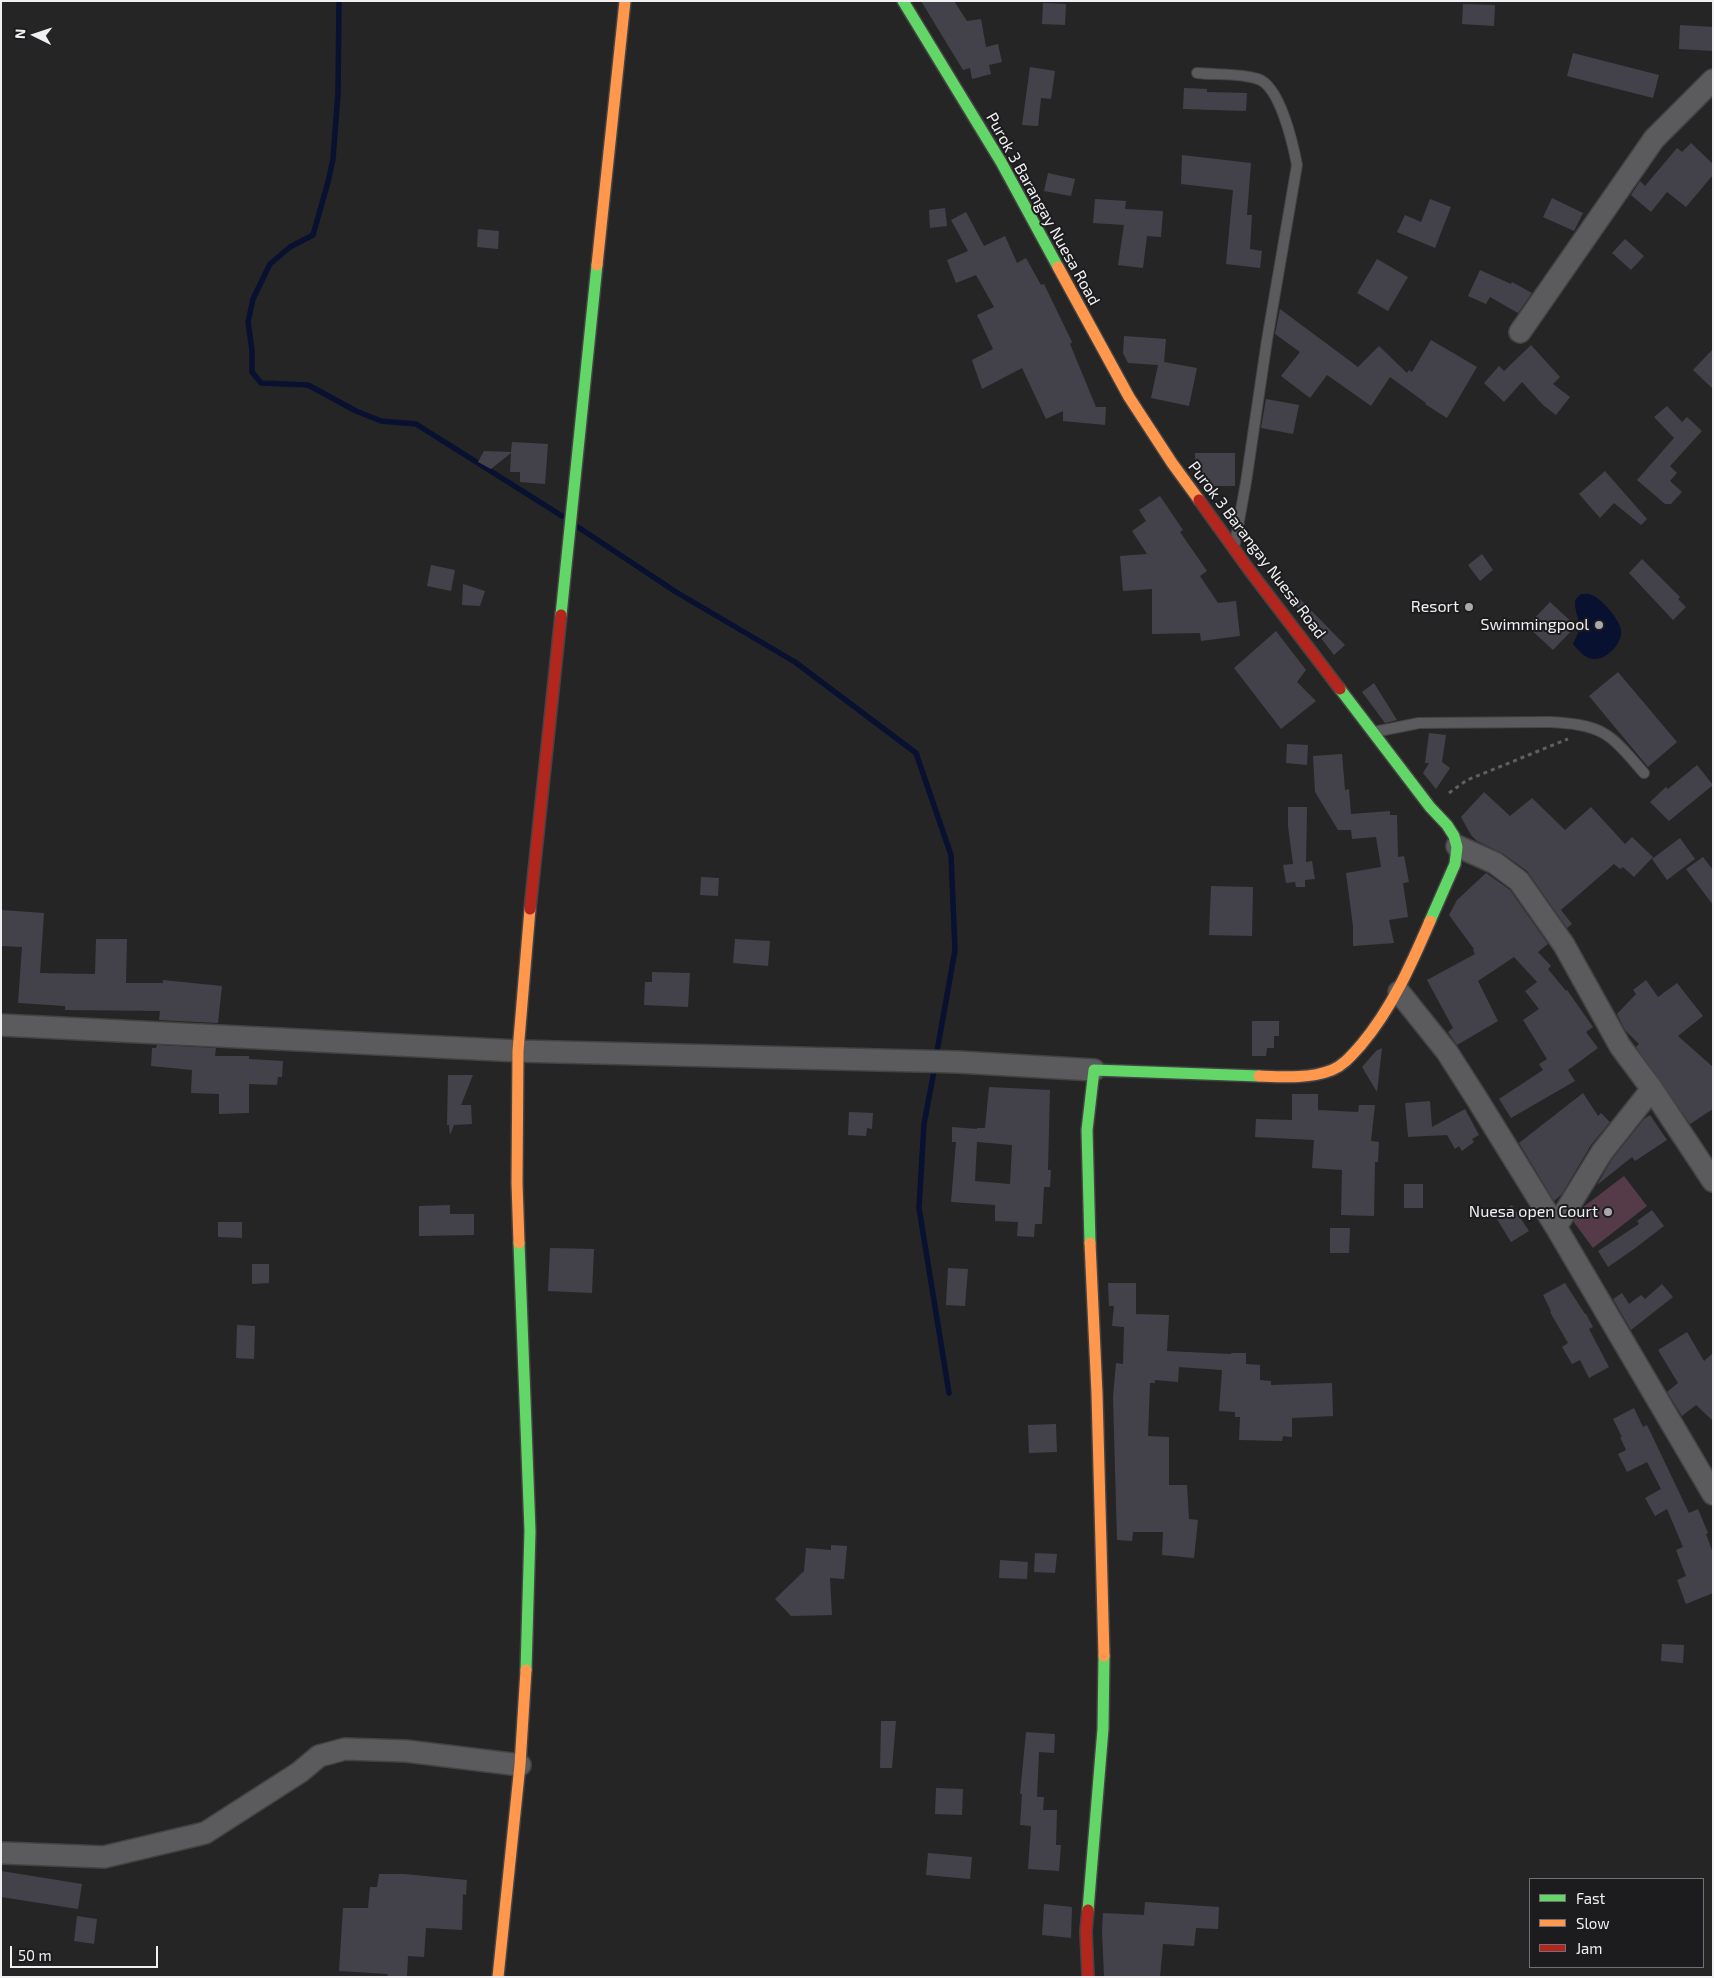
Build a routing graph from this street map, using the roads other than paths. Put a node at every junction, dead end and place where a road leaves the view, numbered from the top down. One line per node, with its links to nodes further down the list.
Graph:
1 (625, 1): 12 (street)
2 (903, 1): 6 (street, Purok 3 Barangay Nuesa Road)
3 (1196, 73): 6 (lane)
4 (1713, 80): 5 (street)
5 (1520, 332)
6 (1234, 549): 7 (street, Purok 3 Barangay Nuesa Road)
7 (1374, 732): 8 (lane); 9 (street, Purok 3 Barangay Nuesa Road)
8 (1644, 773)
9 (1457, 846): 10 (street); 14 (street)
10 (1399, 992): 13 (street); 16 (street)
11 (1, 1025): 12 (street)
12 (518, 1051): 13 (street); 18 (street)
13 (1094, 1070): 21 (street)
14 (1652, 1089): 15 (street); 16 (street)
15 (1713, 1181)
16 (1556, 1227): 17 (street)
17 (1713, 1494)
18 (520, 1765): 19 (street); 20 (street)
19 (3, 1853)
20 (498, 1977)
21 (1088, 1977)

